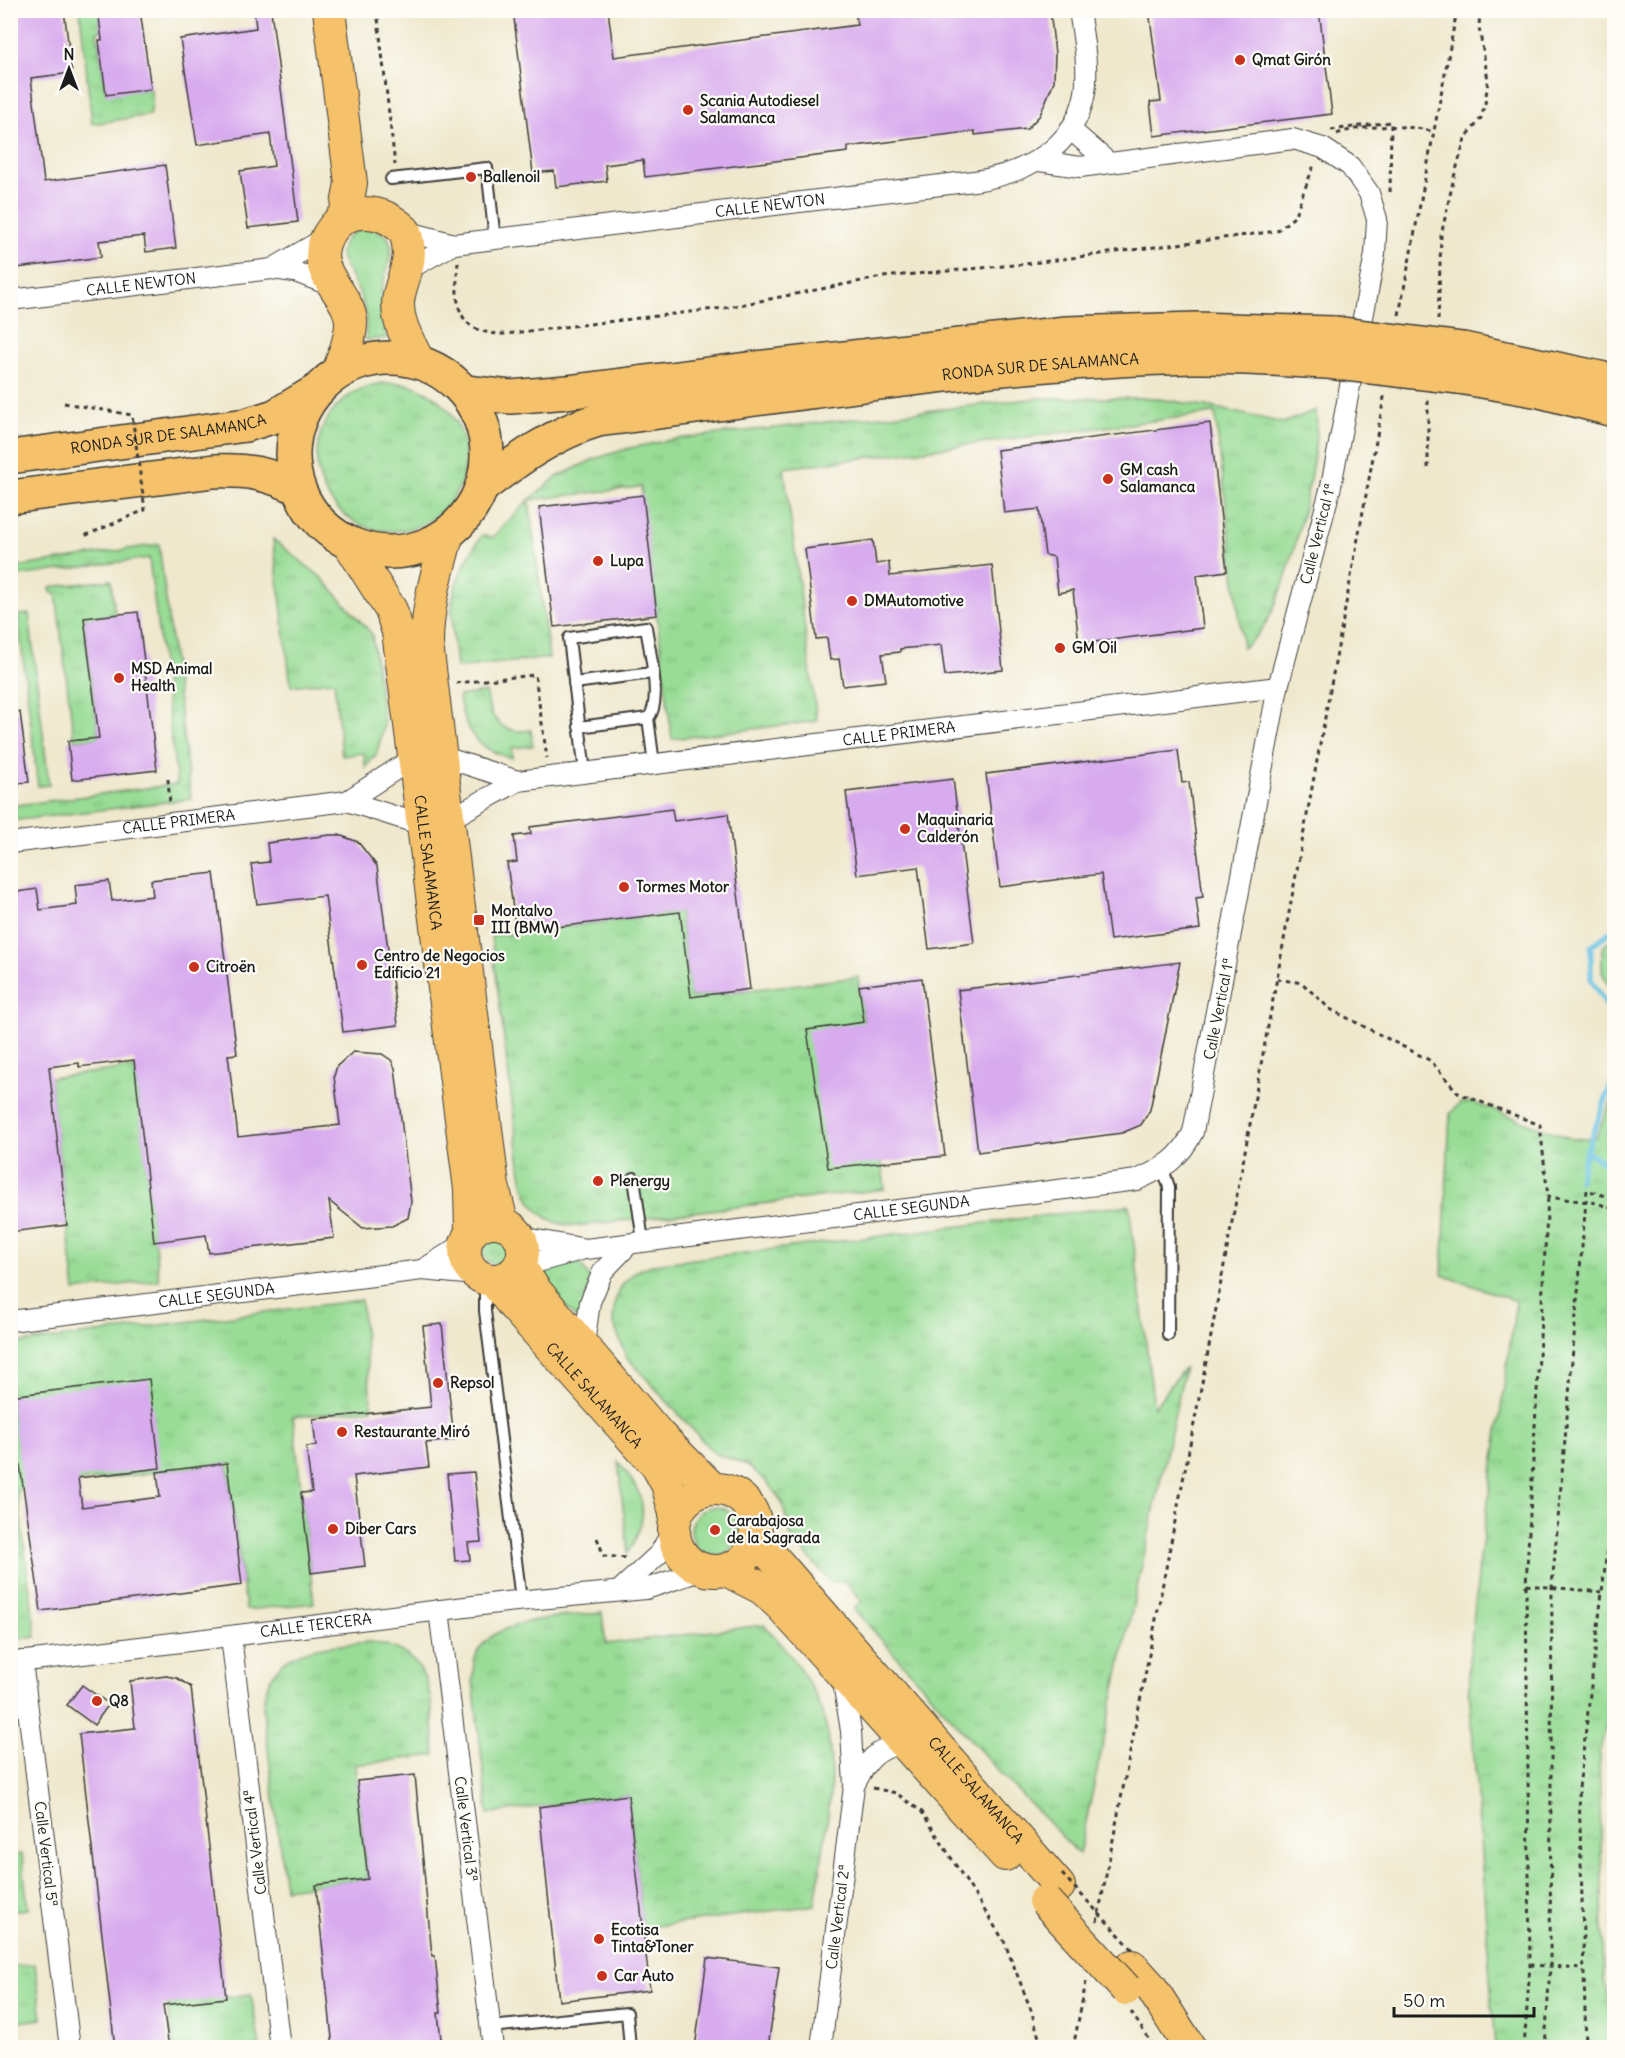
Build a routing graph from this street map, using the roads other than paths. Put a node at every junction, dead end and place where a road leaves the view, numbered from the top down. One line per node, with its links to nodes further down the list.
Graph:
1 (329, 10): 9 (main road)
2 (344, 10): 8 (main road)
3 (1079, 10): 4 (street, CALLE NEWTON)
4 (1070, 129): 5 (street, CALLE NEWTON); 6 (street)
5 (1039, 161): 6 (street, Calle Vertical 1ª); 11 (street, CALLE NEWTON)
6 (1108, 162): 32 (street, Calle Vertical 1ª)
7 (394, 179): 11 (lane)
8 (378, 213): 9 (main road); 10 (main road)
9 (336, 227): 13 (street, CALLE NEWTON); 15 (main road)
10 (405, 231): 12 (street, CALLE NEWTON); 14 (main road)
11 (495, 240): 12 (street, CALLE NEWTON)
12 (456, 244): 14 (street, CALLE NEWTON)
13 (272, 269): 15 (street, CALLE NEWTON); 16 (street, CALLE NEWTON)
14 (409, 269): 18 (main road)
15 (332, 286): 20 (main road)
16 (10, 300)
17 (1331, 348): 19 (highway, RONDA SUR DE SALAMANCA, bridge); 22 (highway, RONDA SUR DE SALAMANCA); 25 (highway, RONDA SUR DE SALAMANCA)
18 (419, 362): 20 (highway, RONDA SUR DE SALAMANCA); 22 (highway, RONDA SUR DE SALAMANCA)
19 (1461, 363): 21 (highway, RONDA SUR DE SALAMANCA); 23 (highway, RONDA SUR DE SALAMANCA)
20 (328, 381): 24 (highway, RONDA SUR DE SALAMANCA); 26 (highway, RONDA SUR DE SALAMANCA)
21 (1614, 381)
22 (465, 392): 25 (highway, RONDA SUR DE SALAMANCA)
23 (1614, 410)
24 (10, 457)
25 (483, 486): 28 (highway, RONDA SUR DE SALAMANCA)
26 (298, 488): 27 (highway); 29 (highway, RONDA SUR DE SALAMANCA)
27 (10, 496)
28 (448, 533): 29 (highway, RONDA SUR DE SALAMANCA); 35 (main road, CALLE SALAMANCA)
29 (348, 542): 35 (main road, CALLE SALAMANCA)
30 (652, 674): 31 (lane); 31 (lane); 33 (lane)
31 (574, 683): 34 (lane)
32 (1278, 687): 36 (street, CALLE PRIMERA); 42 (street, Calle Vertical 1ª)
33 (648, 718): 34 (lane); 36 (lane)
34 (579, 727): 37 (lane)
35 (428, 756): 38 (street, CALLE PRIMERA); 39 (street, CALLE PRIMERA); 40 (main road, CALLE SALAMANCA)
36 (654, 764): 37 (street, CALLE PRIMERA)
37 (585, 773): 38 (street, CALLE PRIMERA)
38 (518, 781): 40 (street, CALLE PRIMERA)
39 (347, 801): 40 (street, CALLE PRIMERA); 41 (street, CALLE PRIMERA)
40 (435, 823): 45 (main road, CALLE SALAMANCA); 48 (main road, CALLE SALAMANCA)
41 (10, 843)
42 (1185, 1149): 43 (street, CALLE SEGUNDA)
43 (1163, 1169): 46 (street, CALLE SEGUNDA); 51 (lane)
44 (634, 1178): 46 (lane)
45 (468, 1237): 48 (main road, CALLE SALAMANCA); 48 (main road); 49 (street, CALLE SEGUNDA)
46 (636, 1243): 47 (street, CALLE SEGUNDA); 52 (street)
47 (586, 1249): 48 (street, CALLE SEGUNDA); 48 (street, CALLE SEGUNDA)
48 (500, 1260): 49 (street, CALLE SEGUNDA); 52 (main road, CALLE SALAMANCA); 54 (main road, CALLE SALAMANCA); 58 (lane)
49 (422, 1270): 50 (street, CALLE SEGUNDA)
50 (10, 1321)
51 (1168, 1335)
52 (584, 1344): 53 (main road, CALLE SALAMANCA)
53 (714, 1489): 54 (main road); 55 (main road)
54 (675, 1523): 56 (main road); 57 (street)
55 (755, 1537): 56 (main road); 65 (main road, CALLE SALAMANCA)
56 (715, 1570): 57 (street, CALLE TERCERA); 62 (main road, CALLE SALAMANCA)
57 (621, 1589): 58 (street, CALLE TERCERA)
58 (521, 1600): 59 (street, CALLE TERCERA)
59 (439, 1610): 60 (street, CALLE TERCERA); 67 (street, Calle Vertical 3ª)
60 (231, 1636): 61 (street, CALLE TERCERA); 69 (street, Calle Vertical 4ª)
61 (16, 1662): 68 (street, Calle Vertical 5ª)
62 (842, 1673): 63 (main road, CALLE SALAMANCA); 64 (street, Calle Vertical 2ª)
63 (904, 1742): 64 (street, Calle Vertical 2ª); 65 (main road, CALLE SALAMANCA)
64 (864, 1787): 72 (street, Calle Vertical 2ª)
65 (1055, 1887): 66 (main road, CALLE SALAMANCA, bridge)
66 (1130, 1978): 73 (main road, CALLE SALAMANCA); 74 (main road, CALLE SALAMANCA)
67 (490, 2027): 70 (street, Calle Vertical 3ª); 71 (lane)
68 (70, 2048)
69 (280, 2048)
70 (493, 2048)
71 (630, 2048)
72 (821, 2048)
73 (1168, 2048)
74 (1190, 2048)

